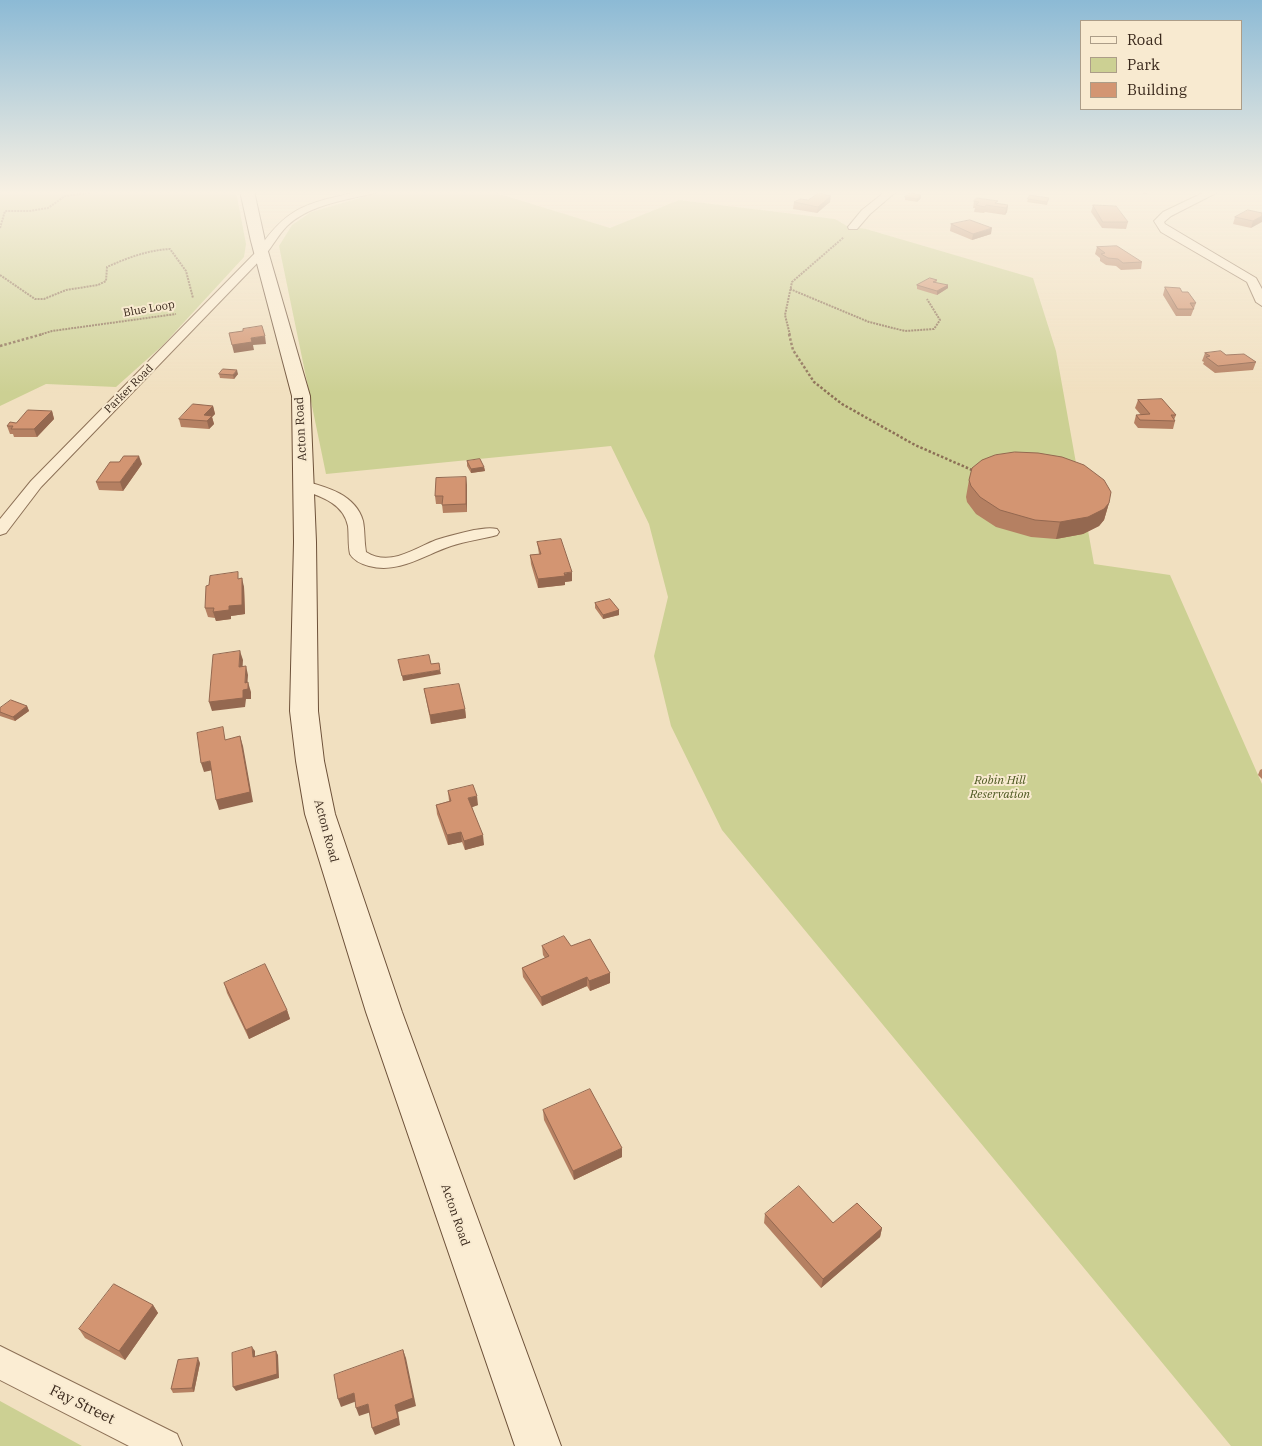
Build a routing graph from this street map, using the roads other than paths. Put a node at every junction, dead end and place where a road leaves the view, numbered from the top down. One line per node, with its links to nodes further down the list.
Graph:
1 (256, 258): 6 (street, Parker Road)
2 (264, 258): 5 (main road, Acton Road)
3 (1214, 258): 4 (street)
4 (1262, 302)
5 (304, 486): 7 (street); 10 (main road, Acton Road)
6 (0, 530)
7 (491, 532)
8 (0, 1362): 9 (street, Fay Street)
9 (165, 1446)
10 (538, 1446)

